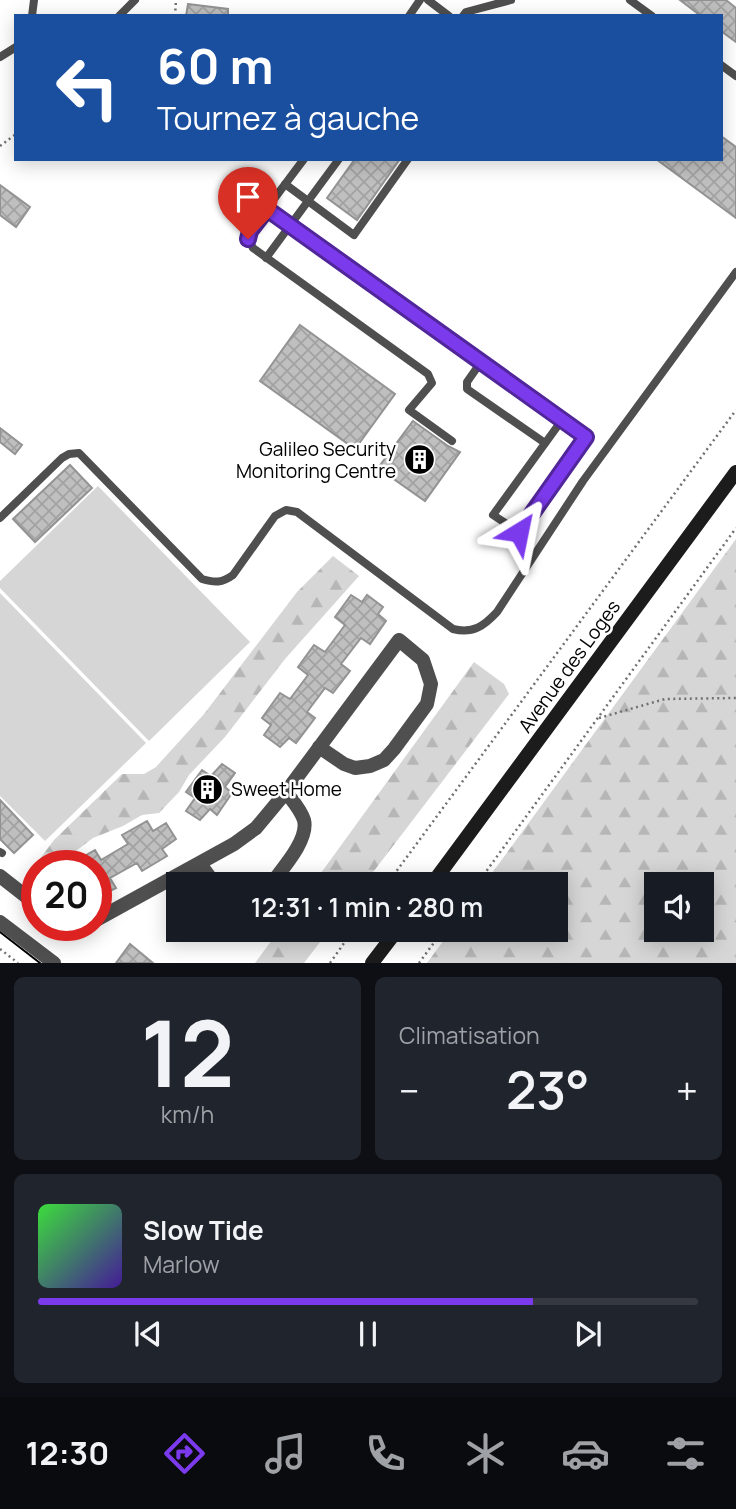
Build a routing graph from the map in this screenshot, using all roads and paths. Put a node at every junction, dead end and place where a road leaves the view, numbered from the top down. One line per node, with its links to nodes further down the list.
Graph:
1 (135, 0): 5 (lane)
2 (428, 0): 6 (lane)
3 (511, 0): 7 (lane)
4 (631, 0): 8 (lane)
5 (121, 14)
6 (446, 14)
7 (464, 14)
8 (649, 14)
9 (302, 161): 12 (lane)
10 (338, 161): 13 (lane)
11 (407, 161): 13 (lane)
12 (285, 184): 13 (lane); 14 (lane)
13 (308, 202): 15 (lane)
14 (267, 209): 15 (lane); 16 (lane)
15 (290, 226): 16 (lane); 18 (lane)
16 (266, 258): 21 (lane)
17 (736, 272): 24 (lane)
18 (481, 362): 20 (lane); 22 (lane)
19 (736, 410): 33 (path)
20 (562, 420): 22 (lane); 22 (lane)
21 (452, 441)
22 (545, 443)
23 (736, 472): 34 (main road, Avenue des Loges)
24 (0, 518)
25 (736, 528): 27 (path)
26 (736, 698): 27 (path)
27 (596, 719): 35 (path)
28 (319, 747): 28 (street); 29 (street)
29 (286, 792): 30 (street); 32 (street)
30 (200, 864): 31 (street); 38 (street)
31 (206, 872)
32 (280, 872)
33 (396, 872)
34 (441, 872)
35 (486, 872)
36 (0, 876): 37 (street)
37 (21, 892)
38 (112, 911)
39 (0, 922): 46 (street)
40 (345, 942): 47 (path)
41 (389, 942): 48 (main road)
42 (391, 942): 49 (main road)
43 (434, 942): 50 (path)
44 (0, 949): 45 (path)
45 (18, 963)
46 (54, 963)
47 (330, 963)
48 (372, 963)
49 (378, 963)
50 (419, 963)

